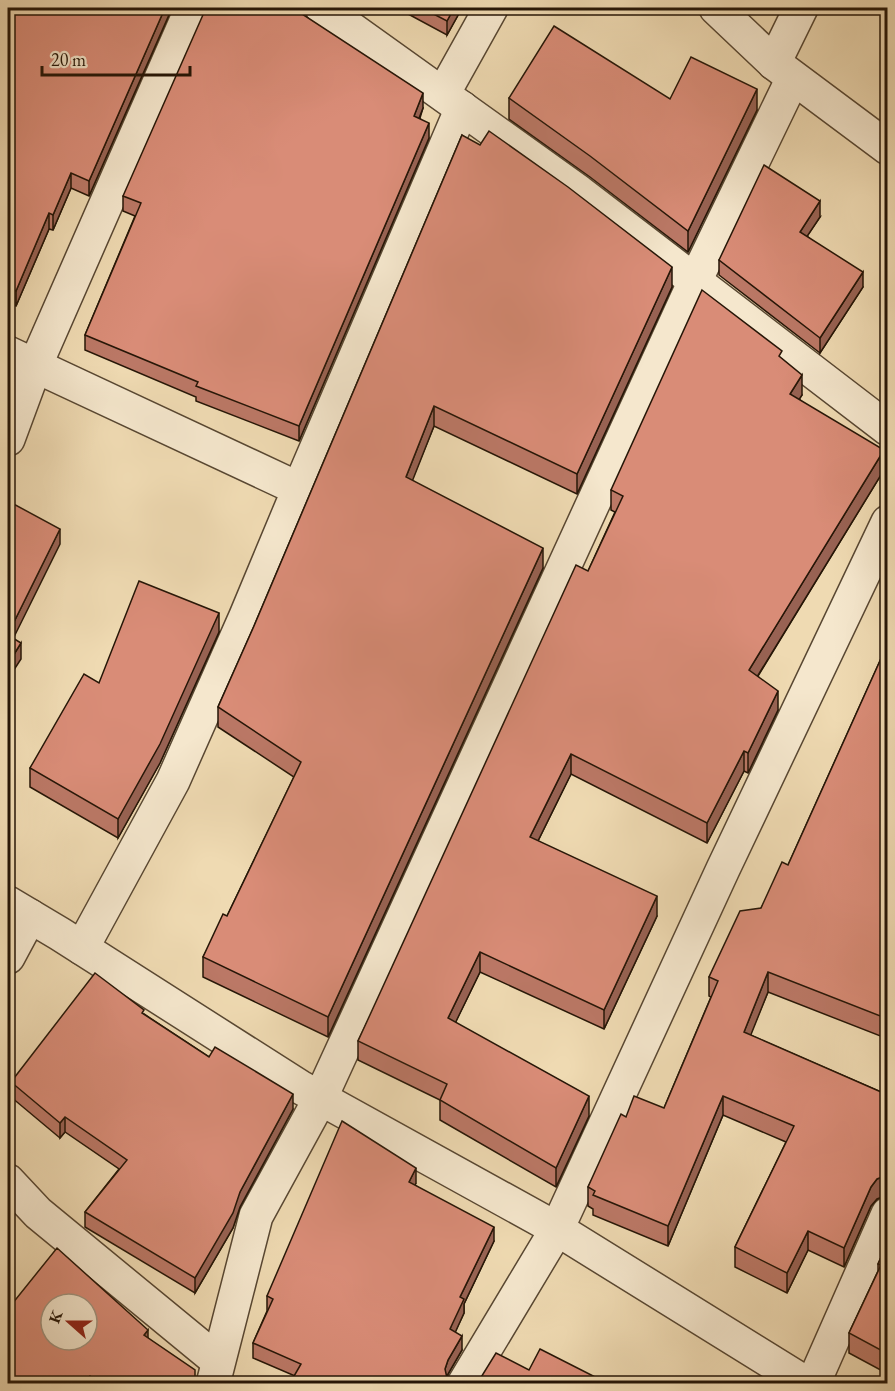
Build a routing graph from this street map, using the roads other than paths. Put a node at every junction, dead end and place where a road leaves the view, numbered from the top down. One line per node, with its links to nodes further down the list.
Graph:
1 (192, 8): 10 (street)
2 (322, 8): 7 (street)
3 (491, 8): 7 (street)
4 (716, 8): 6 (street)
5 (801, 8): 6 (street)
6 (784, 70): 8 (street); 9 (street)
7 (452, 101): 9 (street); 13 (street)
8 (888, 148)
9 (695, 281): 11 (street); 18 (street)
10 (21, 360): 12 (street); 13 (street)
11 (888, 429)
12 (8, 438)
13 (300, 489): 16 (street)
14 (888, 522): 21 (street)
15 (19, 910): 16 (street); 17 (street)
16 (82, 948): 18 (street)
17 (8, 957)
18 (320, 1099): 21 (street); 22 (street)
19 (8, 1181): 22 (street)
20 (888, 1214): 25 (street)
21 (557, 1229): 23 (street); 24 (street)
22 (216, 1372)
23 (464, 1383)
24 (807, 1383)
25 (813, 1383)

